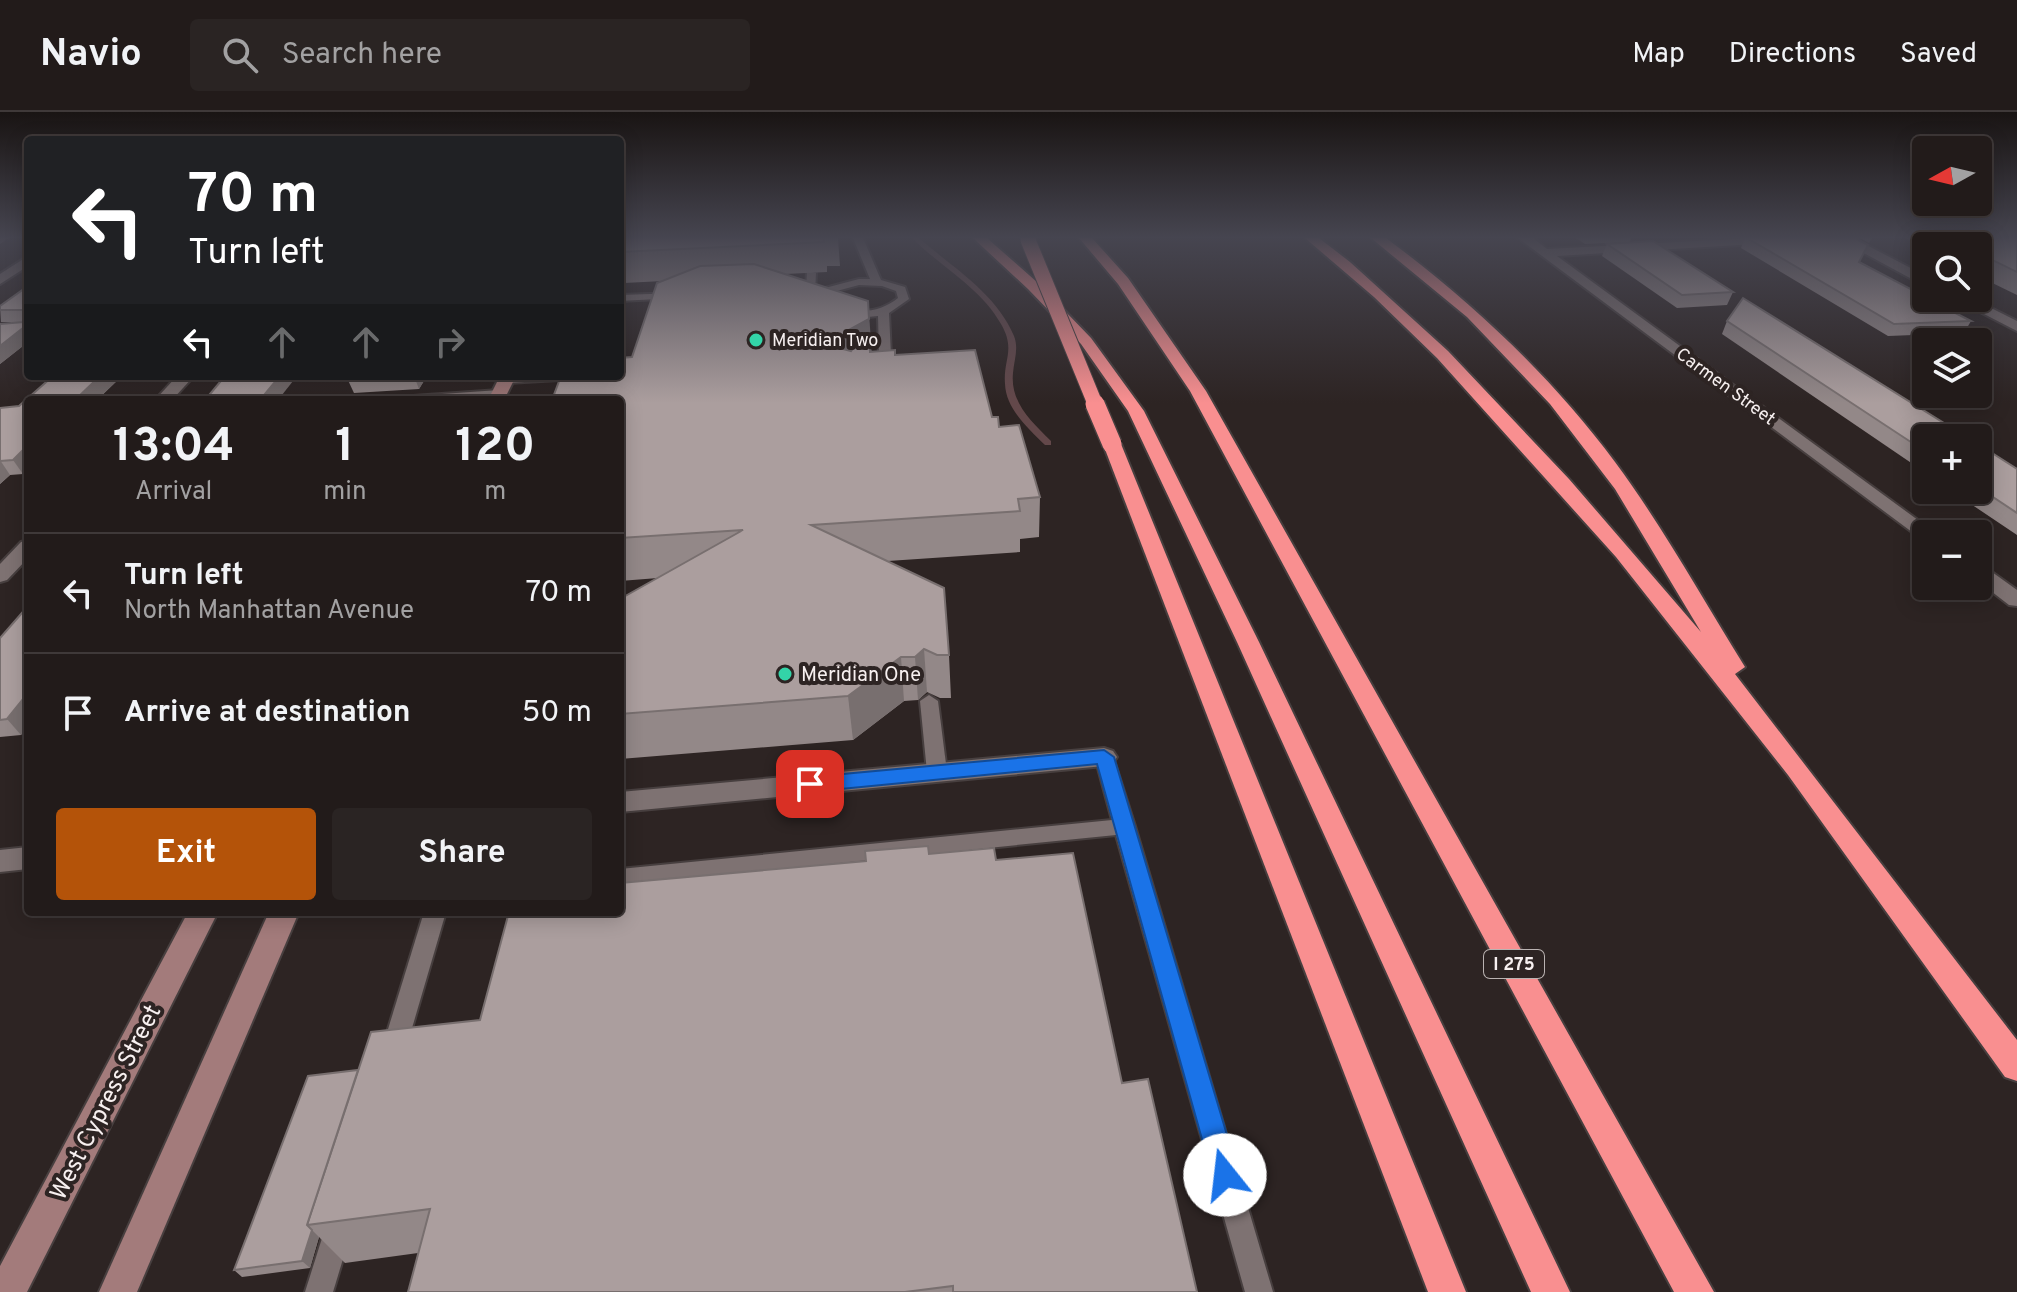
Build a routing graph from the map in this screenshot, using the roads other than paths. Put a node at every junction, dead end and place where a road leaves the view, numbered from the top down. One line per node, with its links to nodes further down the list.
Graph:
1 (828, 293): 11 (lane)
2 (904, 293): 11 (lane)
3 (1040, 293): 45 (highway)
4 (1050, 293): 44 (highway, bridge)
5 (1130, 293): 46 (highway, I 275)
6 (1373, 293): 27 (highway)
7 (1448, 293): 27 (highway)
8 (1599, 293): 20 (street, Carmen Street)
9 (684, 295): 10 (lane)
10 (624, 298)
11 (883, 311): 14 (lane)
12 (1988, 312): 13 (street)
13 (2017, 327)
14 (855, 372)
15 (182, 380): 18 (street)
16 (538, 380): 17 (lane)
17 (502, 387): 19 (lane)
18 (167, 396)
19 (440, 396)
20 (1912, 523)
21 (24, 550): 22 (street)
22 (0, 576)
23 (1992, 581): 24 (street)
24 (2017, 600)
25 (929, 701): 28 (lane)
26 (1104, 757): 28 (street); 30 (lane)
27 (1796, 767): 37 (highway)
28 (937, 772): 29 (street)
29 (624, 802)
30 (1125, 826): 33 (lane); 43 (lane)
31 (24, 858): 32 (street)
32 (0, 861)
33 (624, 877)
34 (201, 916): 40 (street, West Cypress Street)
35 (282, 916): 41 (street)
36 (434, 916): 38 (lane)
37 (2017, 1066)
38 (384, 1082)
39 (347, 1202): 42 (lane)
40 (7, 1292)
41 (118, 1292)
42 (319, 1292)
43 (1259, 1292)
44 (1447, 1292)
45 (1551, 1292)
46 (1695, 1292)

